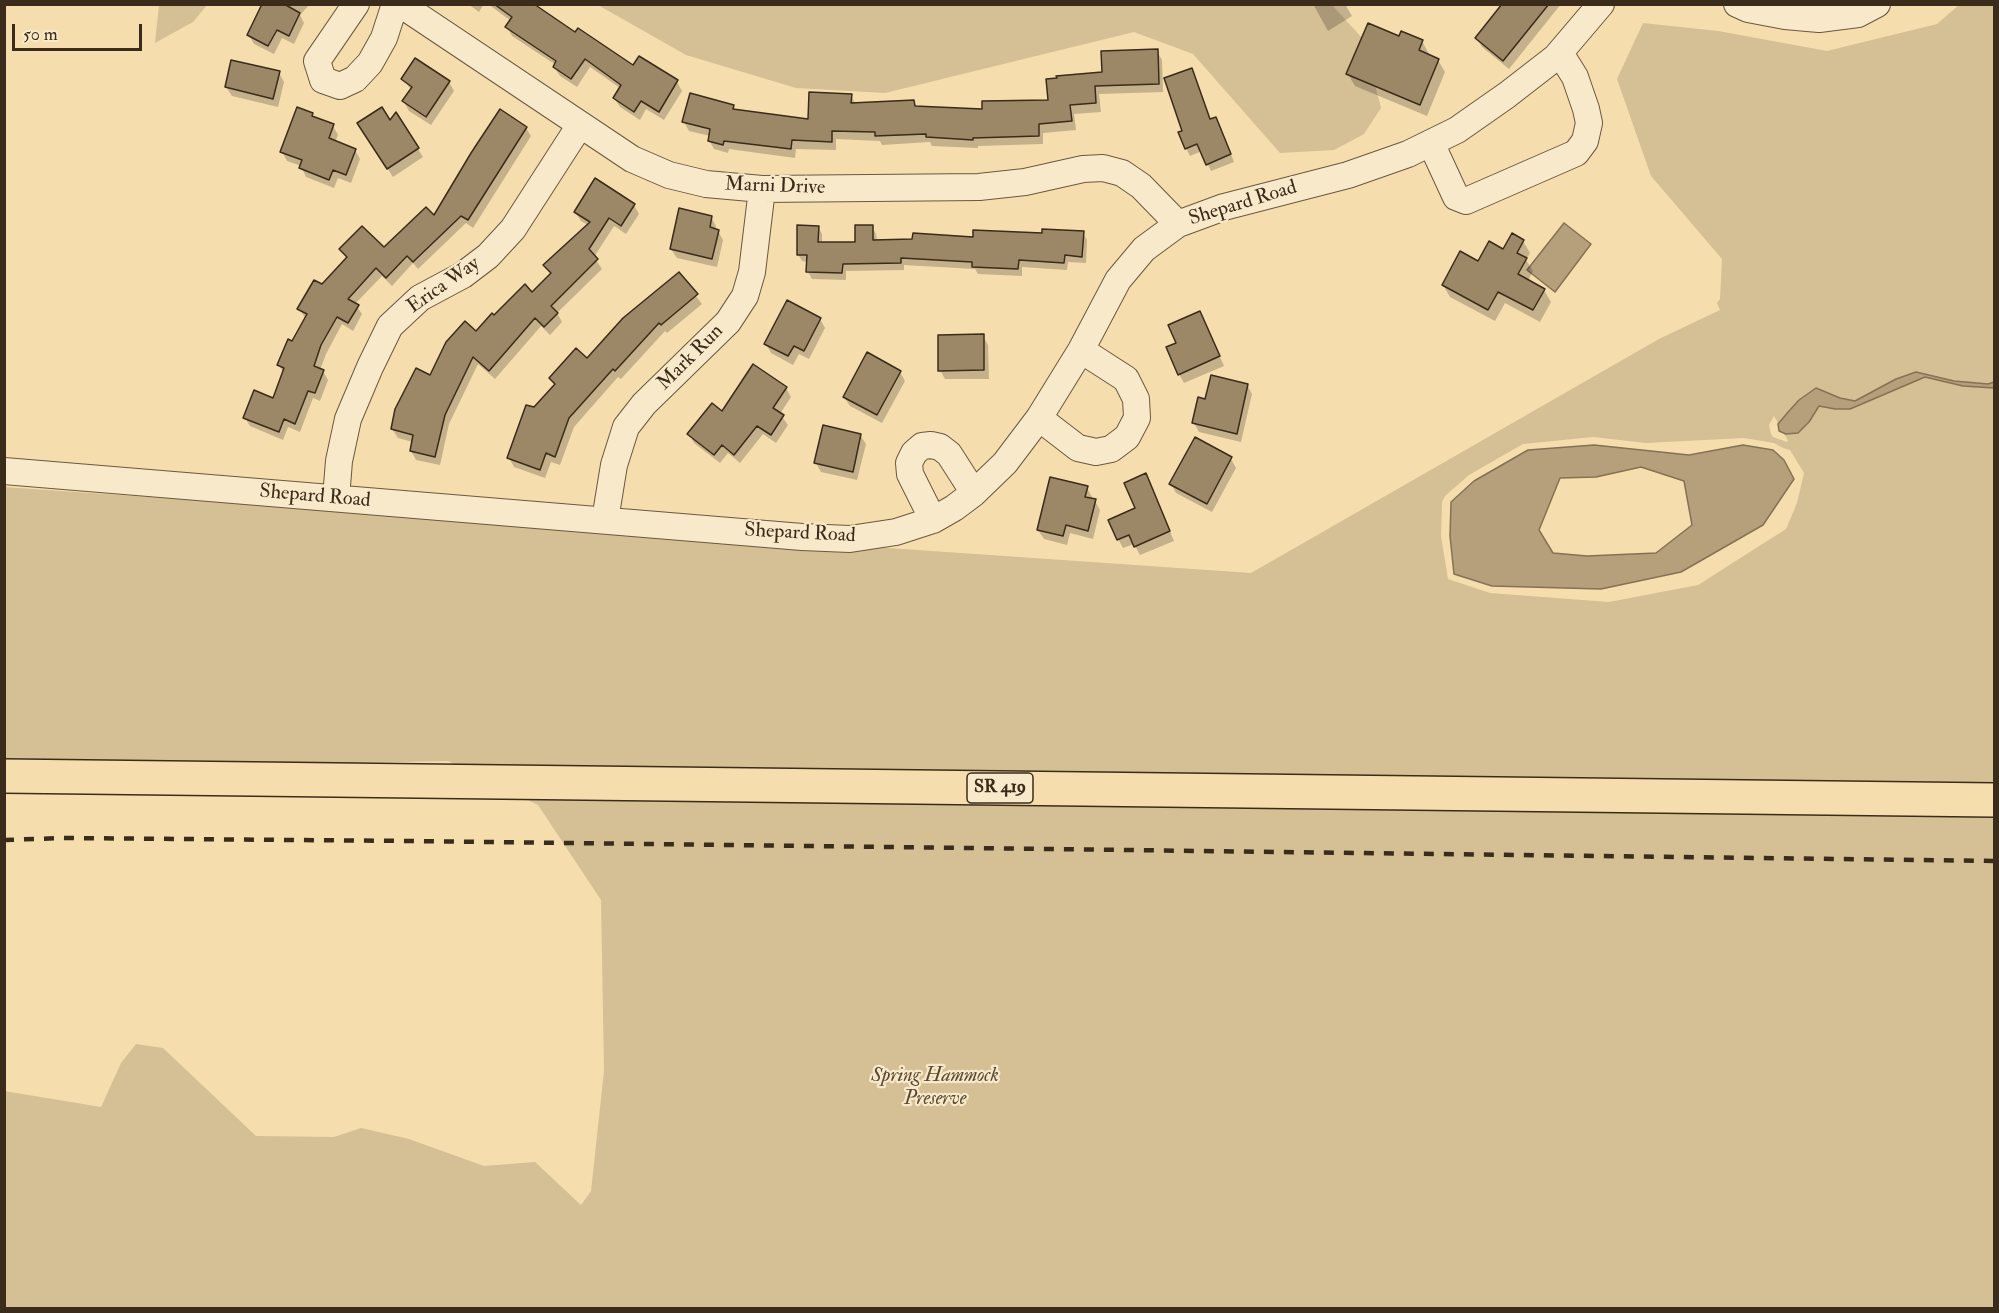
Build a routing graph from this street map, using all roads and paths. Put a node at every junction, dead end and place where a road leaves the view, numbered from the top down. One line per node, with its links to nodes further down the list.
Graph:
1 (356, 4): 2 (street)
2 (395, 4)
3 (400, 4): 8 (street, Marni Drive)
4 (1601, 4): 7 (street, Shepard Road)
5 (1737, 4): 6 (street)
6 (1877, 4)
7 (1560, 53): 9 (street, Shepard Road); 9 (street)
8 (580, 125): 10 (street, Marni Drive); 16 (street, Erica Way)
9 (1431, 143): 11 (street, Shepard Road)
10 (762, 189): 11 (street, Marni Drive); 17 (street, Mark Run)
11 (1178, 224): 12 (street, Shepard Road)
12 (1081, 350): 13 (street, Shepard Road); 13 (street)
13 (1038, 418): 15 (street, Shepard Road)
14 (4, 471): 16 (street, Shepard Road)
15 (974, 494): 18 (street, Shepard Road); 18 (street)
16 (336, 498): 17 (street, Shepard Road)
17 (605, 520): 18 (street, Shepard Road)
18 (933, 520)
19 (4, 776): 20 (main road, SR 419)
20 (1995, 800)

